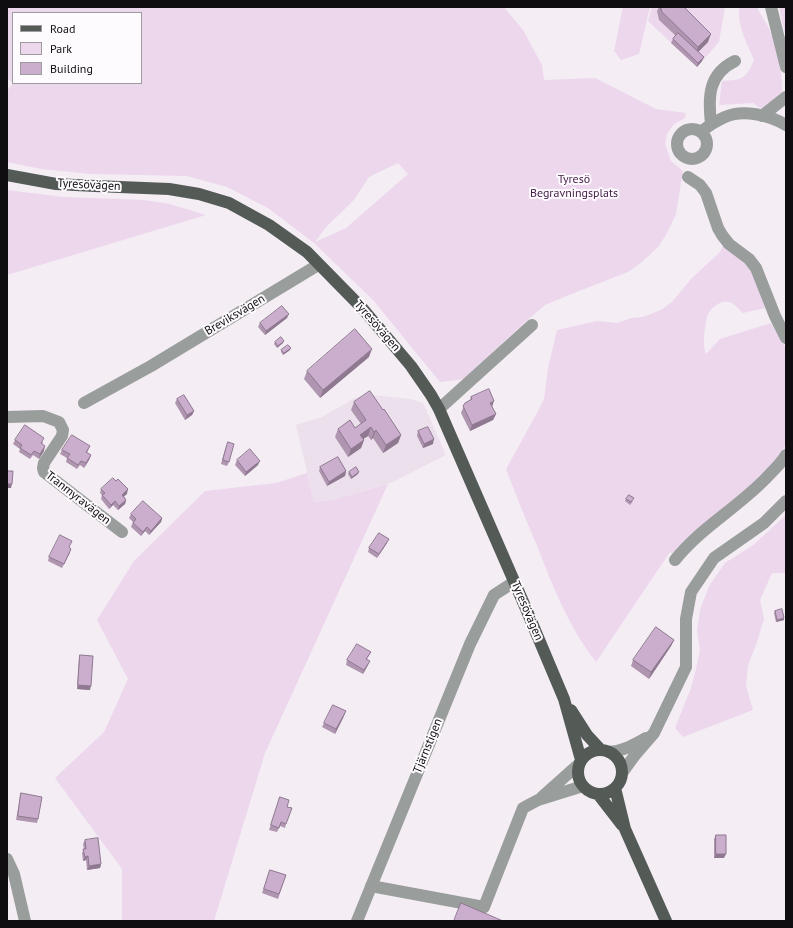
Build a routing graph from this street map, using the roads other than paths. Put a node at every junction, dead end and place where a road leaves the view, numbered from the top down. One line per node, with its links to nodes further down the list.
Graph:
1 (771, 7): 3 (street)
2 (735, 61): 6 (street)
3 (786, 67)
4 (786, 97): 5 (street)
5 (762, 116): 6 (street); 7 (street)
6 (711, 124): 8 (street)
7 (786, 126)
8 (701, 132)
9 (7, 175): 11 (main road, Tyresövägen)
10 (688, 178): 13 (street)
11 (318, 265): 14 (street, Breviksvägen); 15 (main road, Tyresövägen)
12 (532, 324): 15 (street)
13 (786, 338)
14 (84, 403)
15 (439, 409): 21 (main road, Tyresövägen)
16 (7, 416): 19 (street, Tranmyravägen)
17 (785, 458): 20 (street)
18 (786, 501): 23 (street)
19 (122, 532)
20 (675, 560)
21 (514, 582): 22 (main road, Tyresövägen); 33 (street, Tjärnstigen)
22 (564, 699): 24 (main road, Tyresövägen); 25 (main road, Tyresövägen)
23 (654, 733): 24 (street); 26 (street)
24 (605, 751): 25 (main road); 26 (main road, Tyresövägen)
25 (580, 762): 27 (main road, Tyresövägen); 30 (street)
26 (622, 773): 28 (main road)
27 (583, 786): 29 (main road); 30 (street)
28 (615, 788): 29 (main road); 31 (main road)
29 (598, 794): 31 (main road)
30 (538, 800): 33 (street)
31 (625, 829): 36 (main road)
32 (7, 859): 34 (street)
33 (371, 886): 35 (street, Tjärnstigen)
34 (25, 921)
35 (357, 921)
36 (666, 921)

